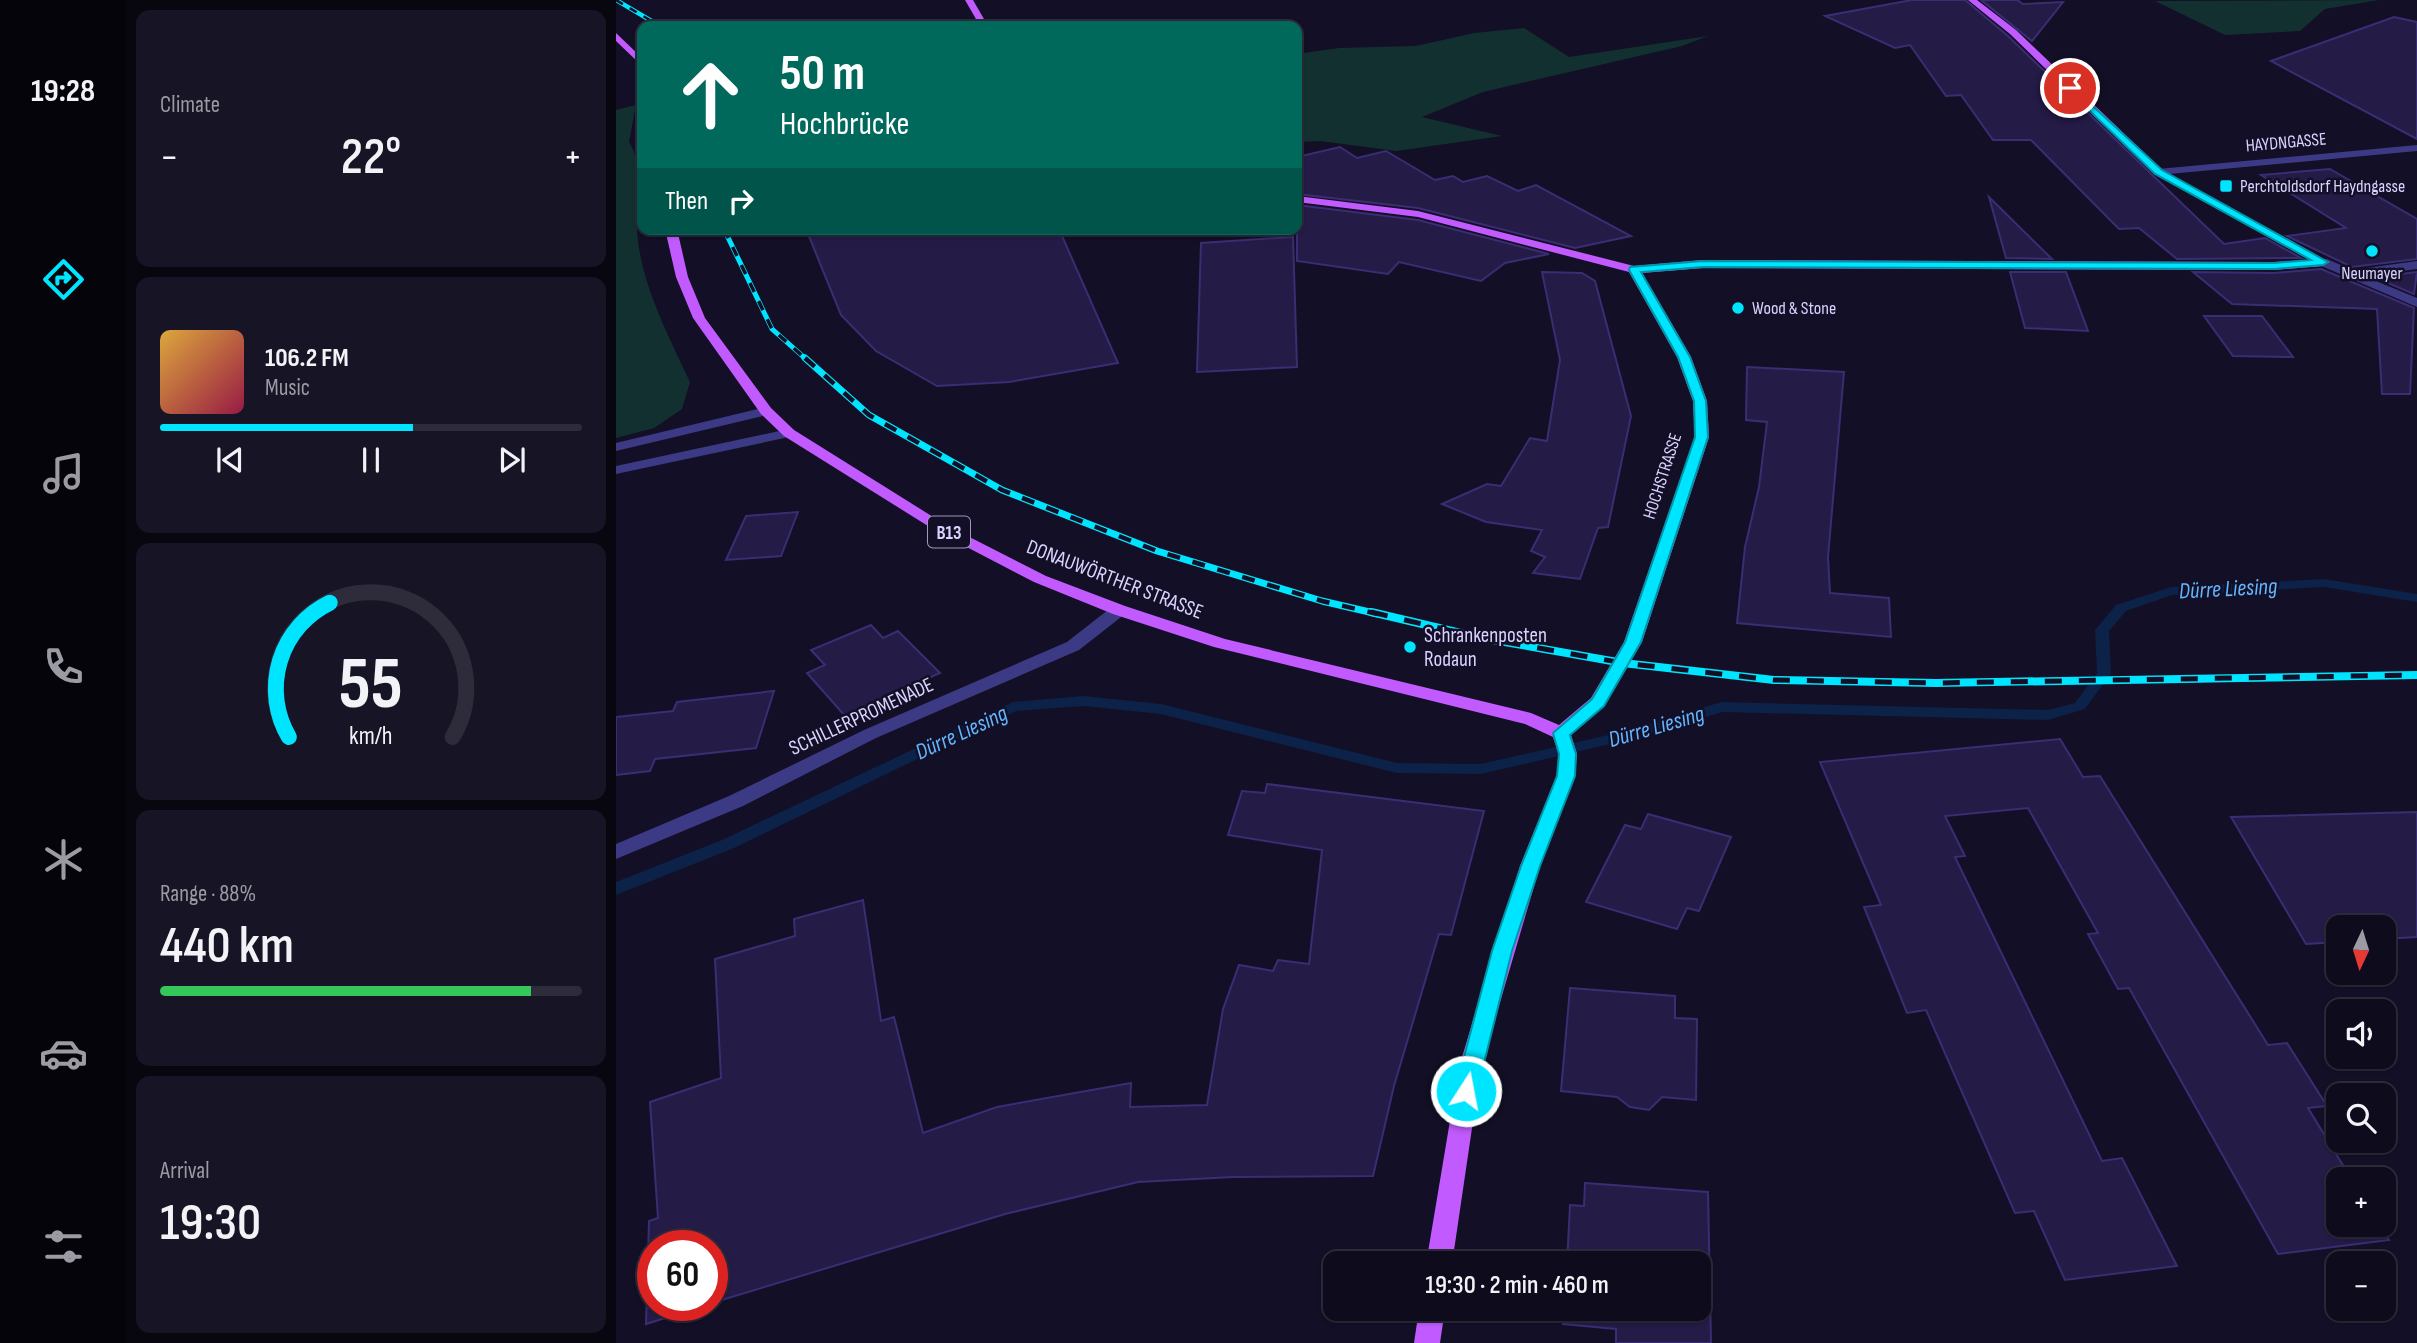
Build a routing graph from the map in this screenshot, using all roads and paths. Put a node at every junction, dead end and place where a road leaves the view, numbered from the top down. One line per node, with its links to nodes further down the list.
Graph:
1 (970, 0): 3 (main road)
2 (1972, 0): 7 (main road)
3 (981, 21)
4 (616, 36): 5 (main road)
5 (637, 58)
6 (2417, 148): 7 (street, HAYDNGASSE)
7 (2158, 172): 10 (main road)
8 (1302, 200): 12 (main road)
9 (672, 235): 15 (main road, DONAUWÖRTHER STRASSE / B13)
10 (2323, 262): 12 (main road); 13 (street)
11 (2417, 265): 13 (street)
12 (1634, 270): 20 (main road, HOCHSTRASSE)
13 (2350, 274): 14 (street)
14 (2417, 303)
15 (766, 411): 16 (main road, DONAUWÖRTHER STRASSE / B13); 17 (street)
16 (789, 433): 18 (street); 19 (main road, DONAUWÖRTHER STRASSE / B13)
17 (616, 447)
18 (616, 470)
19 (1119, 610): 20 (main road, DONAUWÖRTHER STRASSE / B13); 21 (street, SCHILLERPROMENADE)
20 (1561, 733): 22 (main road)
21 (616, 852)
22 (1441, 1251)
23 (1431, 1321): 24 (main road)
24 (1427, 1343)

